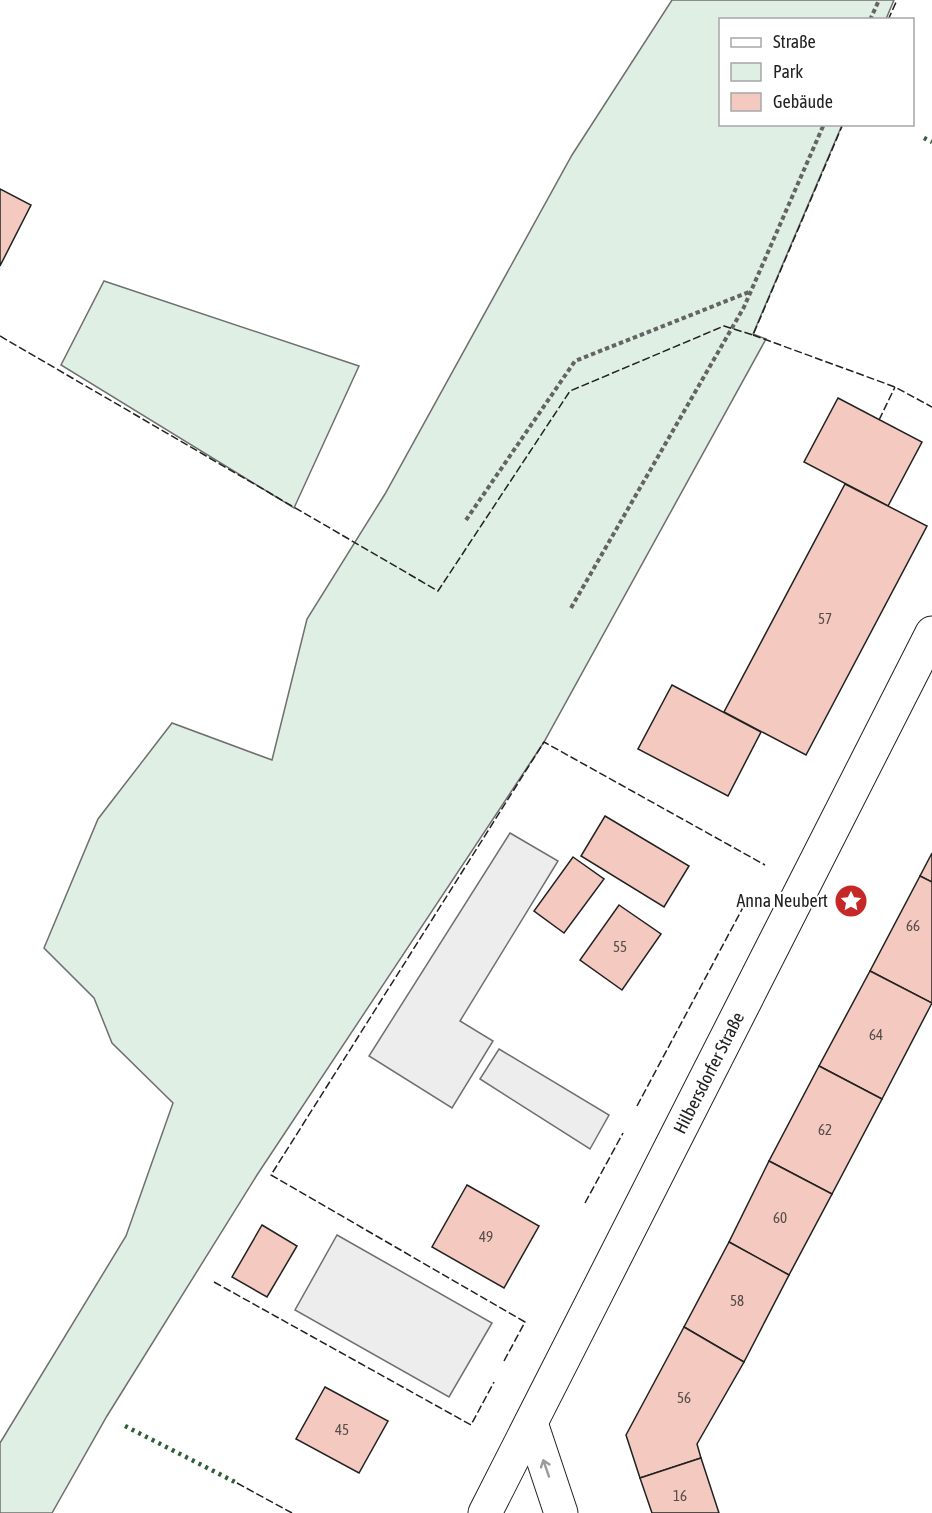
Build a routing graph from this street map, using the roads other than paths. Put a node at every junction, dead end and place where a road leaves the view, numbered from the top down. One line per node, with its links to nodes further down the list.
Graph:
1 (932, 633): 2 (street, Hilbersdorfer Straße)
2 (531, 1423): 3 (street, Hilbersdorfer Straße); 4 (street, one-way to 2)
3 (485, 1513)
4 (561, 1513)

